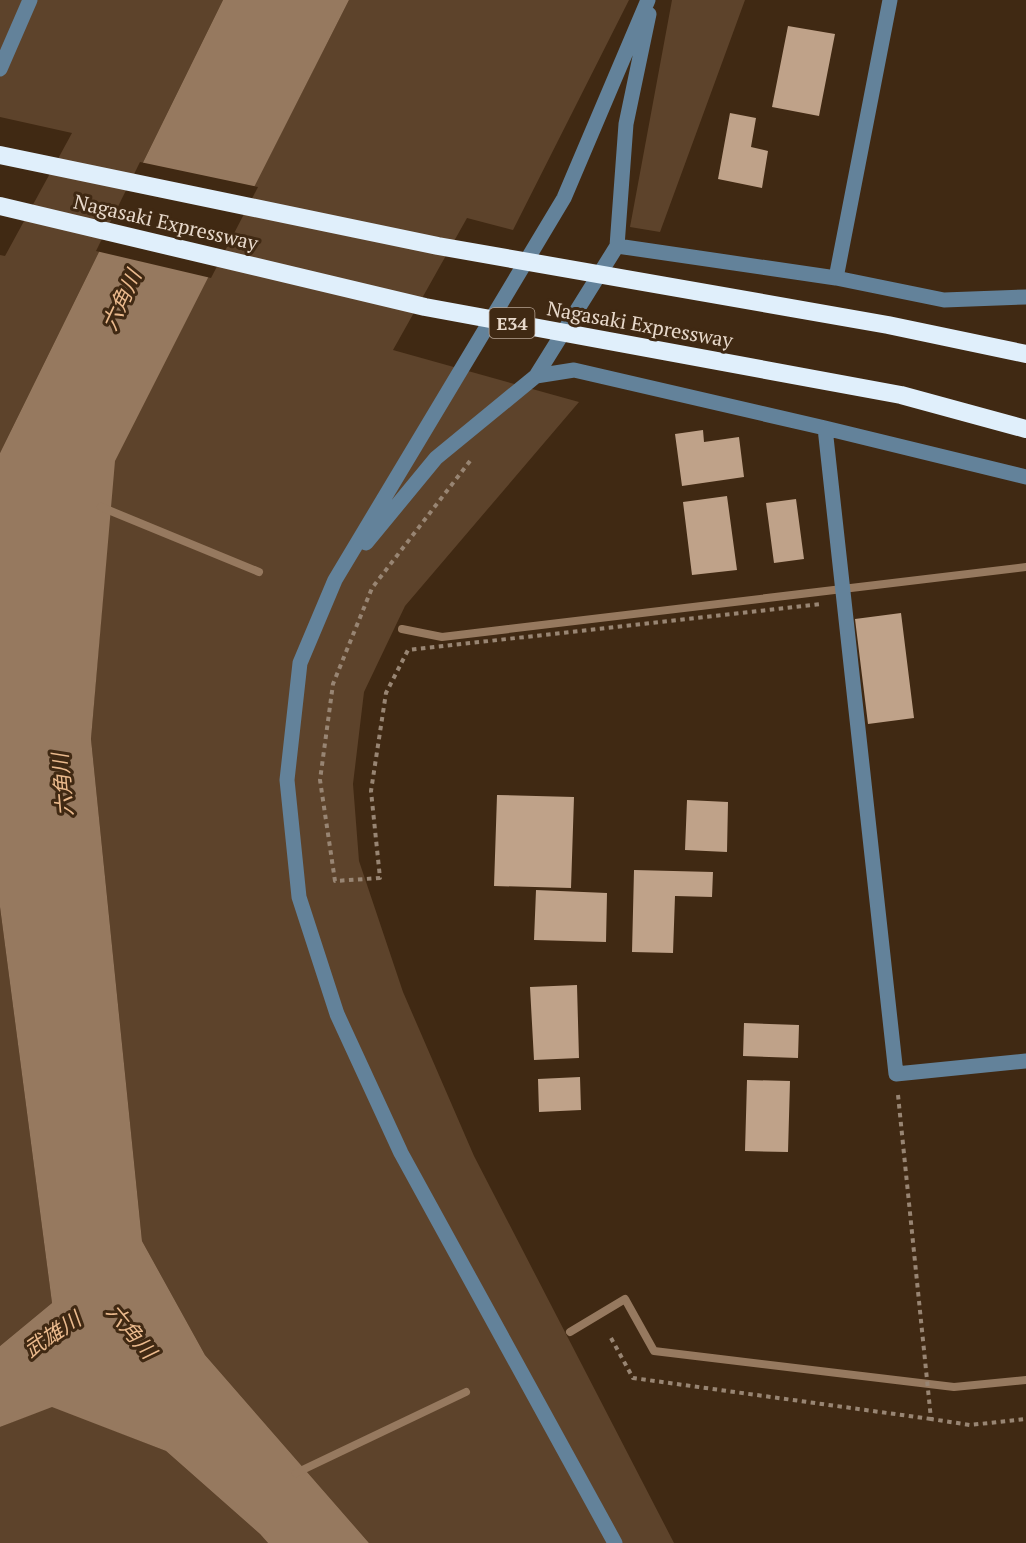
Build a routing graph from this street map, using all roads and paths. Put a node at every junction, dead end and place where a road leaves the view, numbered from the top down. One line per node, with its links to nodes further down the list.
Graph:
1 (30, 0): 4 (street)
2 (650, 0): 7 (street); 16 (street)
3 (890, 0): 8 (street)
4 (0, 69)
5 (0, 155): 10 (highway, Nagasaki Expressway, bridge)
6 (0, 206): 13 (highway, Nagasaki Expressway / E34, bridge)
7 (617, 246): 8 (street); 11 (street)
8 (836, 278): 9 (street)
9 (1026, 297)
10 (1026, 354)
11 (536, 376): 12 (street); 16 (street)
12 (825, 428): 15 (street); 17 (street)
13 (1026, 429)
14 (472, 459): 17 (path)
15 (1026, 477)
16 (335, 580): 23 (street)
17 (844, 601): 19 (street)
18 (1026, 1061): 19 (street)
19 (896, 1074): 21 (path)
20 (610, 1338): 21 (path)
21 (931, 1419): 22 (path)
22 (1026, 1419)
23 (615, 1543)

